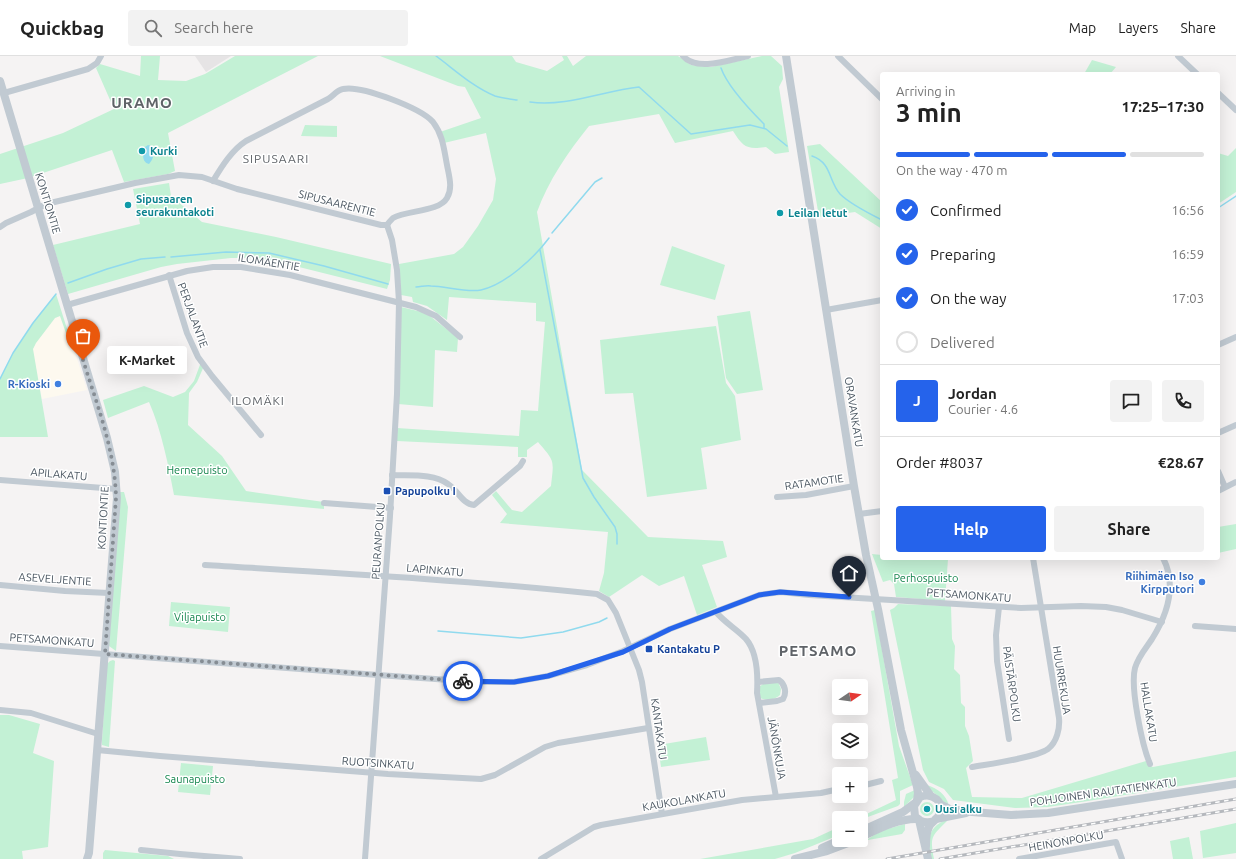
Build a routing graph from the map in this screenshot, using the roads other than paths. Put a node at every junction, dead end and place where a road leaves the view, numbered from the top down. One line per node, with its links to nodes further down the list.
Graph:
1 (101, 56): 9 (street)
2 (683, 56): 3 (street)
3 (748, 56)
4 (786, 56): 21 (street, ORAVANKATU)
5 (838, 56): 11 (street)
6 (1178, 56): 7 (street)
7 (1196, 72)
8 (0, 80): 9 (street, KONTIONTIE)
9 (4, 93): 14 (street, KONTIONTIE)
10 (1220, 95): 12 (street)
11 (880, 97)
12 (1236, 110)
13 (213, 181): 14 (street, SIPUSAARENTIE); 15 (street, SIPUSAARENTIE); 15 (street, SIPUSAARENTIE)
14 (38, 208): 16 (street, SIPUSAARENTIE); 20 (street, KONTIONTIE)
15 (387, 225): 19 (street, PEURANPOLKU)
16 (0, 227)
17 (169, 275): 19 (street, ILOMÄENTIE); 20 (street, ILOMÄENTIE); 27 (street, PERJALANTIE)
18 (880, 300): 21 (street)
19 (398, 302): 22 (street, ILOMÄENTIE); 29 (street, PEURANPOLKU)
20 (67, 305): 35 (street, KONTIONTIE)
21 (826, 310): 33 (street, ORAVANKATU)
22 (460, 337)
23 (1236, 337): 24 (street)
24 (1220, 344)
25 (1236, 425): 26 (street)
26 (1220, 432)
27 (261, 435)
28 (523, 461): 29 (street)
29 (392, 475): 39 (street, PEURANPOLKU)
30 (1220, 476): 34 (street)
31 (0, 480): 35 (street, APILAKATU)
32 (1236, 482): 34 (street)
33 (854, 486): 37 (street, RATAMOTIE); 41 (street, ORAVANKATU)
34 (1225, 487): 36 (street)
35 (116, 489): 47 (street, KONTIONTIE)
36 (1220, 490)
37 (777, 497)
38 (324, 503): 39 (street)
39 (390, 508): 45 (street, PEURANPOLKU)
40 (880, 511): 41 (street)
41 (859, 514): 48 (street, ORAVANKATU)
42 (1033, 560): 50 (street, HUURREKUJA)
43 (1164, 560): 52 (street, HALLAKATU)
44 (205, 565): 45 (street, LAPINKATU)
45 (386, 576): 56 (street, LAPINKATU); 58 (street, PEURANPOLKU)
46 (0, 585): 47 (street, ASEVELJENTIE)
47 (109, 593): 57 (street, KONTIONTIE)
48 (876, 599): 49 (street, PETSAMONKATU); 51 (street, PETSAMONKATU); 68 (street, ORAVANKATU)
49 (1000, 607): 50 (street, PETSAMONKATU); 64 (street, PÄISTÄRPOLKU)
50 (1040, 607): 52 (street, PETSAMONKATU); 67 (street, HUURREKUJA)
51 (716, 612): 56 (street, PETSAMONKATU); 59 (street, JÄNÖNKUJA)
52 (1162, 622): 66 (street, HALLAKATU)
53 (1195, 626): 54 (street)
54 (1236, 629)
55 (0, 646): 57 (street, PETSAMONKATU)
56 (630, 649): 58 (street, PETSAMONKATU); 62 (street, KANTAKATU)
57 (105, 654): 58 (street, PETSAMONKATU); 63 (street, KONTIONTIE)
58 (378, 675): 69 (street, PEURANPOLKU)
59 (758, 682): 60 (street, JÄNÖNKUJA); 60 (street, JÄNÖNKUJA)
60 (759, 703): 75 (street, JÄNÖNKUJA)
61 (0, 710): 63 (street)
62 (648, 728): 69 (street, RUOTSINKATU); 79 (street, KANTAKATU)
63 (98, 734): 65 (street, KONTIONTIE)
64 (1009, 739)
65 (97, 750): 69 (street, RUOTSINKATU); 89 (street, KONTIONTIE)
66 (1150, 764)
67 (972, 767)
68 (912, 769): 74 (street, ORAVANKATU); 76 (street, ORAVANKATU)
69 (372, 772): 92 (street, PEURANPOLKU)
70 (881, 782): 72 (street)
71 (1236, 784): 78 (street, POHJOINEN RAUTATIENKATU)
72 (868, 785)
73 (832, 791): 75 (street, KAUKOLANKATU)
74 (931, 796): 76 (street); 77 (street)
75 (776, 797): 79 (street, KAUKOLANKATU)
76 (916, 801): 80 (street); 82 (street)
77 (940, 804): 78 (street, POHJOINEN RAUTATIENKATU); 81 (street)
78 (972, 812): 81 (street, POHJOINEN RAUTATIENKATU)
79 (662, 814): 93 (street, KAUKOLANKATU)
80 (918, 820): 81 (street); 83 (street); 85 (street)
81 (935, 820): 85 (street)
82 (868, 828)
83 (868, 834)
84 (832, 844): 88 (street)
85 (926, 846): 95 (street)
86 (838, 847): 88 (street)
87 (141, 850): 90 (street)
88 (805, 856): 94 (street)
89 (90, 857)
90 (180, 857): 91 (street)
91 (240, 859)
92 (365, 859)
93 (541, 859)
94 (795, 859)
95 (928, 859)
96 (1018, 859): 97 (street, HEINONPOLKU)
97 (1122, 859)

